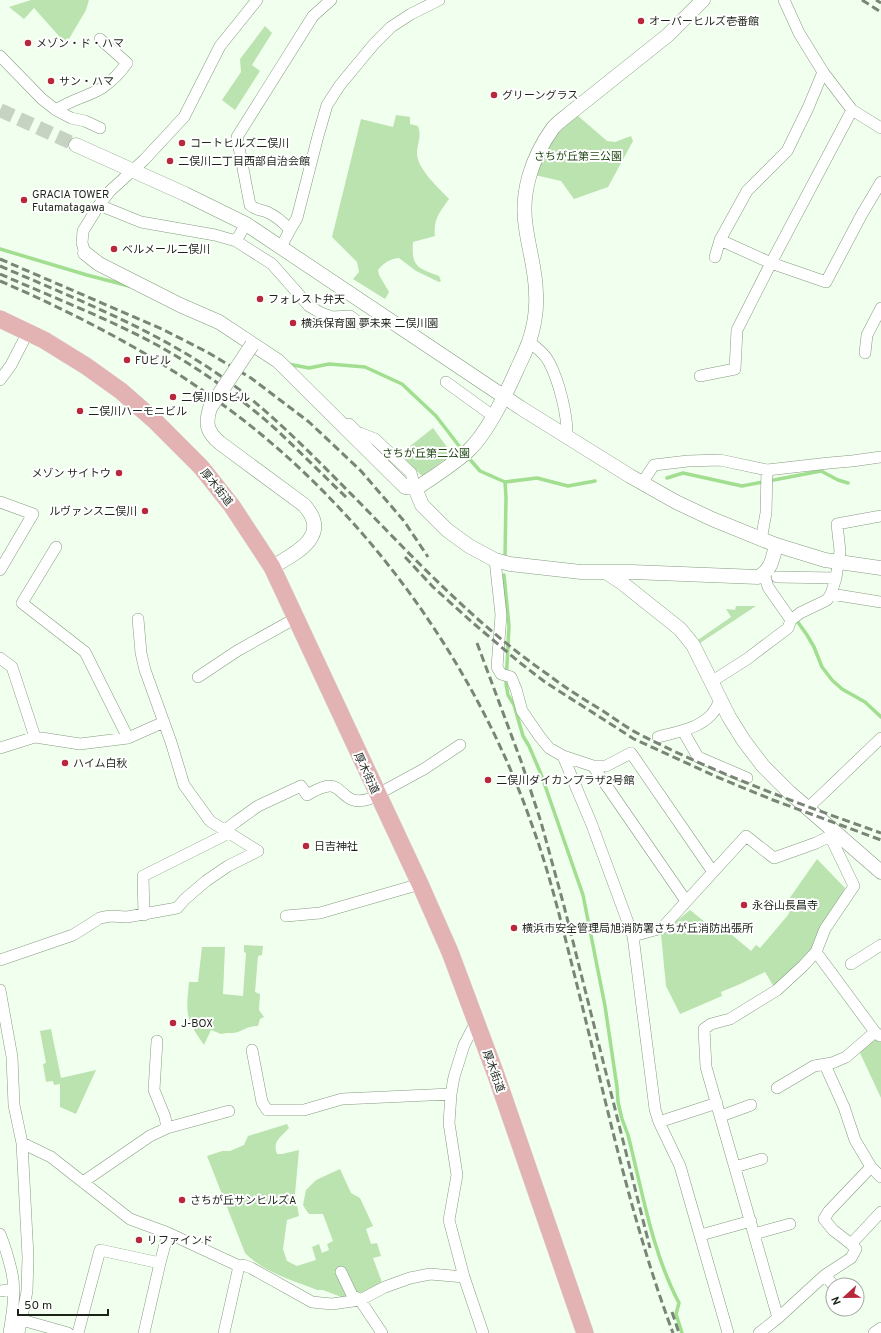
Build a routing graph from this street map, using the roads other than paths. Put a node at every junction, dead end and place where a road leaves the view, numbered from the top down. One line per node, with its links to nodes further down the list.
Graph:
1 (257, 0): 14 (street)
2 (331, 0): 18 (street)
3 (439, 0): 18 (street)
4 (703, 0): 29 (street)
5 (784, 0): 8 (street)
6 (100, 39): 9 (street)
7 (0, 56): 9 (street)
8 (823, 72): 10 (street); 19 (street)
9 (56, 110): 11 (street)
10 (852, 110): 12 (street); 24 (street)
11 (100, 128)
12 (881, 128)
13 (76, 146): 14 (street)
14 (133, 171): 16 (street); 17 (street)
15 (881, 182): 24 (street)
16 (98, 205): 20 (street); 22 (street)
17 (246, 224): 20 (street); 21 (street)
18 (290, 230): 21 (street)
19 (720, 240): 23 (street); 24 (street)
20 (236, 241): 27 (street)
21 (281, 247): 36 (street)
22 (85, 252): 30 (street)
23 (715, 258)
24 (771, 263): 32 (street)
25 (881, 308): 31 (street)
26 (0, 319): 28 (main road, 厚木街道)
27 (361, 324)
28 (28, 332): 34 (street); 51 (main road, 厚木街道)
29 (529, 342): 36 (street); 38 (street)
30 (252, 345): 42 (street); 51 (street, bridge)
31 (865, 353)
32 (700, 376)
33 (301, 377): 42 (street)
34 (0, 380)
35 (446, 382): 37 (street)
36 (503, 397): 37 (street); 38 (street)
37 (493, 416): 42 (street)
38 (567, 438): 41 (street)
39 (881, 457): 40 (street)
40 (767, 477): 41 (street); 45 (street)
41 (642, 483): 45 (street)
42 (415, 488): 49 (street)
43 (0, 502): 48 (street)
44 (881, 516): 50 (street)
45 (761, 540): 46 (street)
46 (776, 545): 50 (street); 55 (street)
47 (56, 547): 70 (street)
48 (4, 554): 53 (street)
49 (501, 562): 54 (street); 74 (street)
50 (838, 562): 52 (street); 56 (street)
51 (272, 568): 59 (main road, 厚木街道)
52 (881, 568)
53 (0, 570)
54 (607, 573): 55 (street); 64 (street)
55 (771, 576): 56 (street); 61 (street)
56 (836, 578): 57 (street)
57 (831, 594): 58 (street); 61 (street)
58 (881, 602)
59 (296, 618): 63 (street); 77 (main road, 厚木街道)
60 (138, 619): 66 (street)
61 (791, 620): 64 (street)
62 (0, 658): 68 (street)
63 (198, 677)
64 (711, 682): 65 (street)
65 (720, 702): 67 (street); 78 (street)
66 (164, 722): 70 (street); 79 (street)
67 (683, 731): 69 (street); 76 (street)
68 (35, 737): 70 (street); 73 (street)
69 (658, 737)
70 (128, 738)
71 (881, 738): 78 (street)
72 (460, 745): 77 (street)
73 (0, 748)
74 (563, 756): 75 (street); 87 (street)
75 (593, 766): 81 (street); 84 (street)
76 (747, 778)
77 (377, 795): 79 (street); 83 (main road, 厚木街道)
78 (808, 808): 80 (street)
79 (227, 832): 85 (street); 85 (street)
80 (832, 834): 81 (street); 82 (street); 89 (street)
81 (713, 872): 84 (street)
82 (881, 872)
83 (420, 884): 86 (street); 93 (main road, 厚木街道)
84 (686, 901): 87 (street)
85 (144, 915): 90 (street)
86 (286, 916)
87 (632, 936): 104 (street)
88 (881, 945): 91 (street)
89 (816, 952): 94 (street); 100 (street)
90 (0, 960)
91 (851, 964)
92 (0, 990): 106 (street)
93 (476, 1022): 99 (street); 139 (main road, 厚木街道)
94 (878, 1034): 97 (street)
95 (157, 1041): 105 (street)
96 (252, 1050): 99 (street)
97 (825, 1064): 98 (street); 109 (street)
98 (777, 1088)
99 (451, 1094): 124 (street)
100 (717, 1103): 103 (street); 104 (street)
101 (751, 1105): 103 (street)
102 (229, 1111): 105 (street)
103 (721, 1116): 108 (street)
104 (658, 1122): 118 (street)
105 (167, 1128): 111 (street)
106 (22, 1143): 111 (street); 129 (street)
107 (762, 1159): 108 (street)
108 (735, 1167): 113 (street)
109 (871, 1167): 110 (street); 119 (street)
110 (881, 1177)
111 (84, 1182): 116 (street)
112 (881, 1212): 119 (street)
113 (751, 1221): 117 (street); 118 (street)
114 (790, 1224): 117 (street)
115 (0, 1234): 125 (street)
116 (168, 1234): 120 (street); 121 (street)
117 (754, 1234): 128 (street)
118 (701, 1235): 140 (street)
119 (851, 1244): 123 (street)
120 (160, 1263): 134 (street); 135 (street)
121 (239, 1266): 127 (street); 136 (street)
122 (341, 1272): 127 (street)
123 (825, 1275): 128 (street)
124 (464, 1277): 127 (street); 138 (street)
125 (14, 1289): 126 (street); 131 (street)
126 (0, 1291)
127 (360, 1300): 137 (street)
128 (778, 1318): 141 (street)
129 (22, 1320): 132 (street); 133 (street)
130 (881, 1328): 142 (street)
131 (9, 1333)
132 (19, 1333)
133 (68, 1333)
134 (78, 1333)
135 (144, 1333)
136 (224, 1333)
137 (382, 1333)
138 (483, 1333)
139 (585, 1333)
140 (728, 1333)
141 (759, 1333)
142 (874, 1333)

